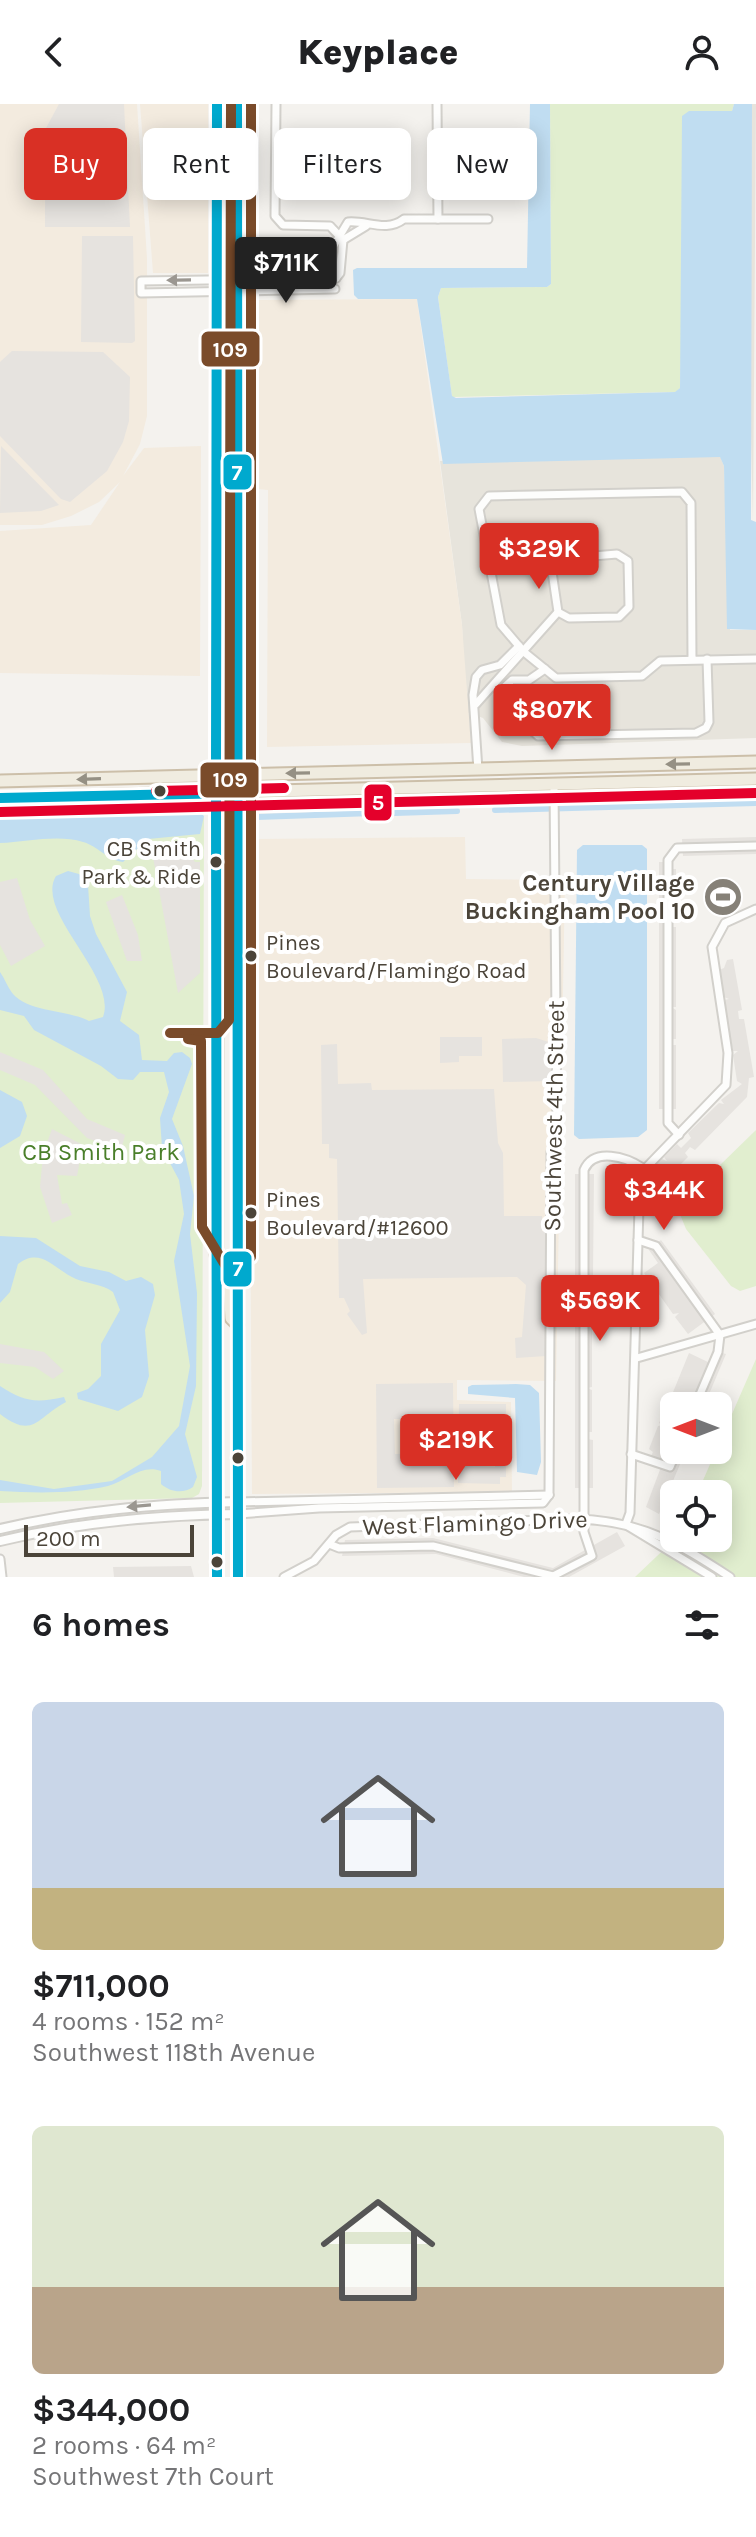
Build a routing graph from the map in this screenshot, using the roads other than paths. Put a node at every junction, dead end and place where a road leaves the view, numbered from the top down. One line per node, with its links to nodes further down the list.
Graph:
1 (217, 104): 9 (highway)
2 (237, 104): 10 (highway)
3 (276, 104): 8 (street)
4 (437, 104): 5 (street)
5 (438, 219): 6 (street); 7 (street)
6 (488, 219)
7 (366, 226): 8 (street); 8 (street)
8 (341, 236): 10 (street)
9 (217, 279): 10 (street); 12 (highway); 12 (street, one-way to 12)
10 (237, 284): 11 (street); 12 (street); 23 (highway)
11 (335, 289)
12 (217, 292): 22 (highway)
13 (558, 612): 13 (street); 14 (street)
14 (522, 649): 15 (street); 18 (street); 19 (street); 19 (street)
15 (692, 659): 16 (street); 18 (street)
16 (707, 659): 17 (street); 18 (street)
17 (756, 659)
18 (545, 669)
19 (476, 704): 21 (street)
20 (756, 762): 21 (highway, one-way to 21)
21 (478, 770): 23 (highway, one-way to 23); 27 (highway)
22 (216, 775): 23 (highway); 25 (highway, one-way to 25); 29 (highway)
23 (237, 775): 28 (highway)
24 (756, 779): 26 (highway)
25 (0, 781)
26 (554, 784): 27 (highway); 48 (street, Southwest 4th Street)
27 (384, 789): 28 (highway)
28 (237, 793): 29 (highway); 34 (highway)
29 (216, 794): 30 (highway); 33 (highway)
30 (0, 798)
31 (756, 846): 35 (street)
32 (756, 909): 35 (street)
33 (215, 1019): 34 (highway); 37 (highway)
34 (236, 1053): 40 (highway)
35 (679, 1135): 36 (street)
36 (643, 1168): 38 (street); 50 (street)
37 (216, 1226): 39 (highway); 40 (highway)
38 (638, 1240): 43 (street); 44 (street)
39 (216, 1255): 42 (highway); 49 (highway)
40 (237, 1257): 42 (highway)
41 (756, 1324): 43 (street)
42 (239, 1326): 48 (highway)
43 (720, 1335): 44 (street); 45 (street)
44 (637, 1358): 46 (street)
45 (701, 1392)
46 (631, 1454): 47 (street); 51 (street)
47 (660, 1464)
48 (238, 1508): 49 (street); 58 (highway)
49 (216, 1509): 52 (street, one-way to 52); 53 (street); 57 (highway)
50 (585, 1519): 51 (street, West Flamingo Drive); 54 (street, West Flamingo Drive); 54 (street)
51 (626, 1524): 60 (street, West Flamingo Drive); 61 (street, West Flamingo Drive)
52 (0, 1529)
53 (0, 1541)
54 (329, 1544): 59 (street, West Flamingo Drive)
55 (0, 1559): 56 (street)
56 (2, 1577)
57 (217, 1577)
58 (238, 1577)
59 (284, 1577)
60 (712, 1577)
61 (730, 1577)

